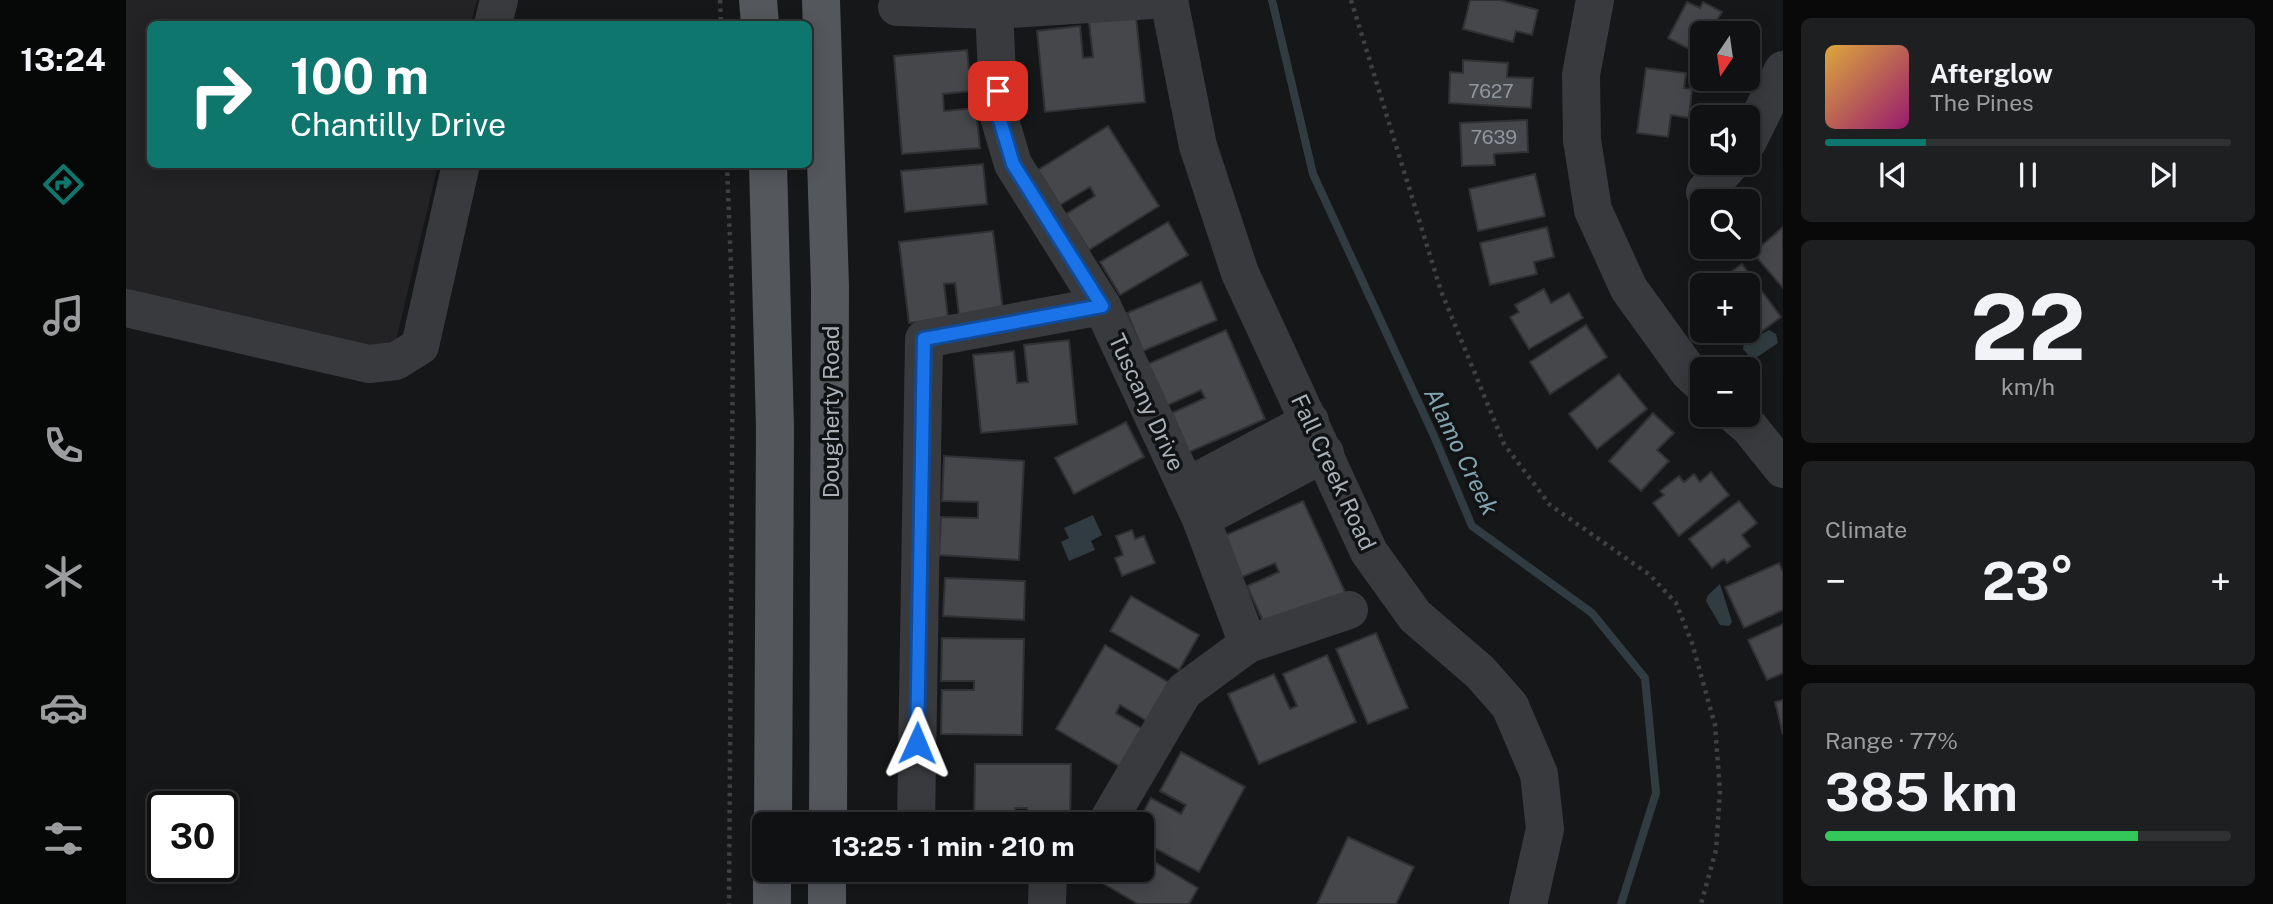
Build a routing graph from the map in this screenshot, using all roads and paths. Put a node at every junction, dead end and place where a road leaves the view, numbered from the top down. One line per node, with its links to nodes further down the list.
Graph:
1 (499, 0): 11 (street)
2 (720, 0): 12 (path)
3 (758, 0): 13 (main road)
4 (821, 0): 31 (main road, Dougherty Road)
5 (1151, 0): 10 (street)
6 (1169, 0): 25 (street, Fall Creek Road)
7 (1351, 0): 42 (path)
8 (1595, 0): 23 (street)
9 (897, 7): 10 (street)
10 (994, 10): 21 (street, Tuscany Drive)
11 (494, 21)
12 (721, 21)
13 (760, 21)
14 (1783, 70): 15 (street)
15 (1760, 117)
16 (460, 168): 22 (street)
17 (727, 168): 37 (path)
18 (768, 168): 30 (main road)
19 (1720, 175): 20 (street)
20 (1707, 189)
21 (1102, 306): 27 (street, Tuscany Drive); 32 (street)
22 (126, 308)
23 (1690, 373)
24 (1749, 427): 26 (street)
25 (1317, 437): 27 (street); 41 (street, Fall Creek Road)
26 (1783, 470)
27 (1193, 503): 29 (street, Tuscany Drive)
28 (1349, 610): 29 (street)
29 (1248, 644): 33 (street)
30 (773, 812)
31 (828, 812)
32 (916, 812)
33 (1113, 812)
34 (772, 882): 38 (main road)
35 (827, 882): 39 (main road)
36 (1048, 882): 40 (street)
37 (729, 904)
38 (772, 904)
39 (827, 904)
40 (1047, 904)
41 (1528, 904)
42 (1701, 904)

